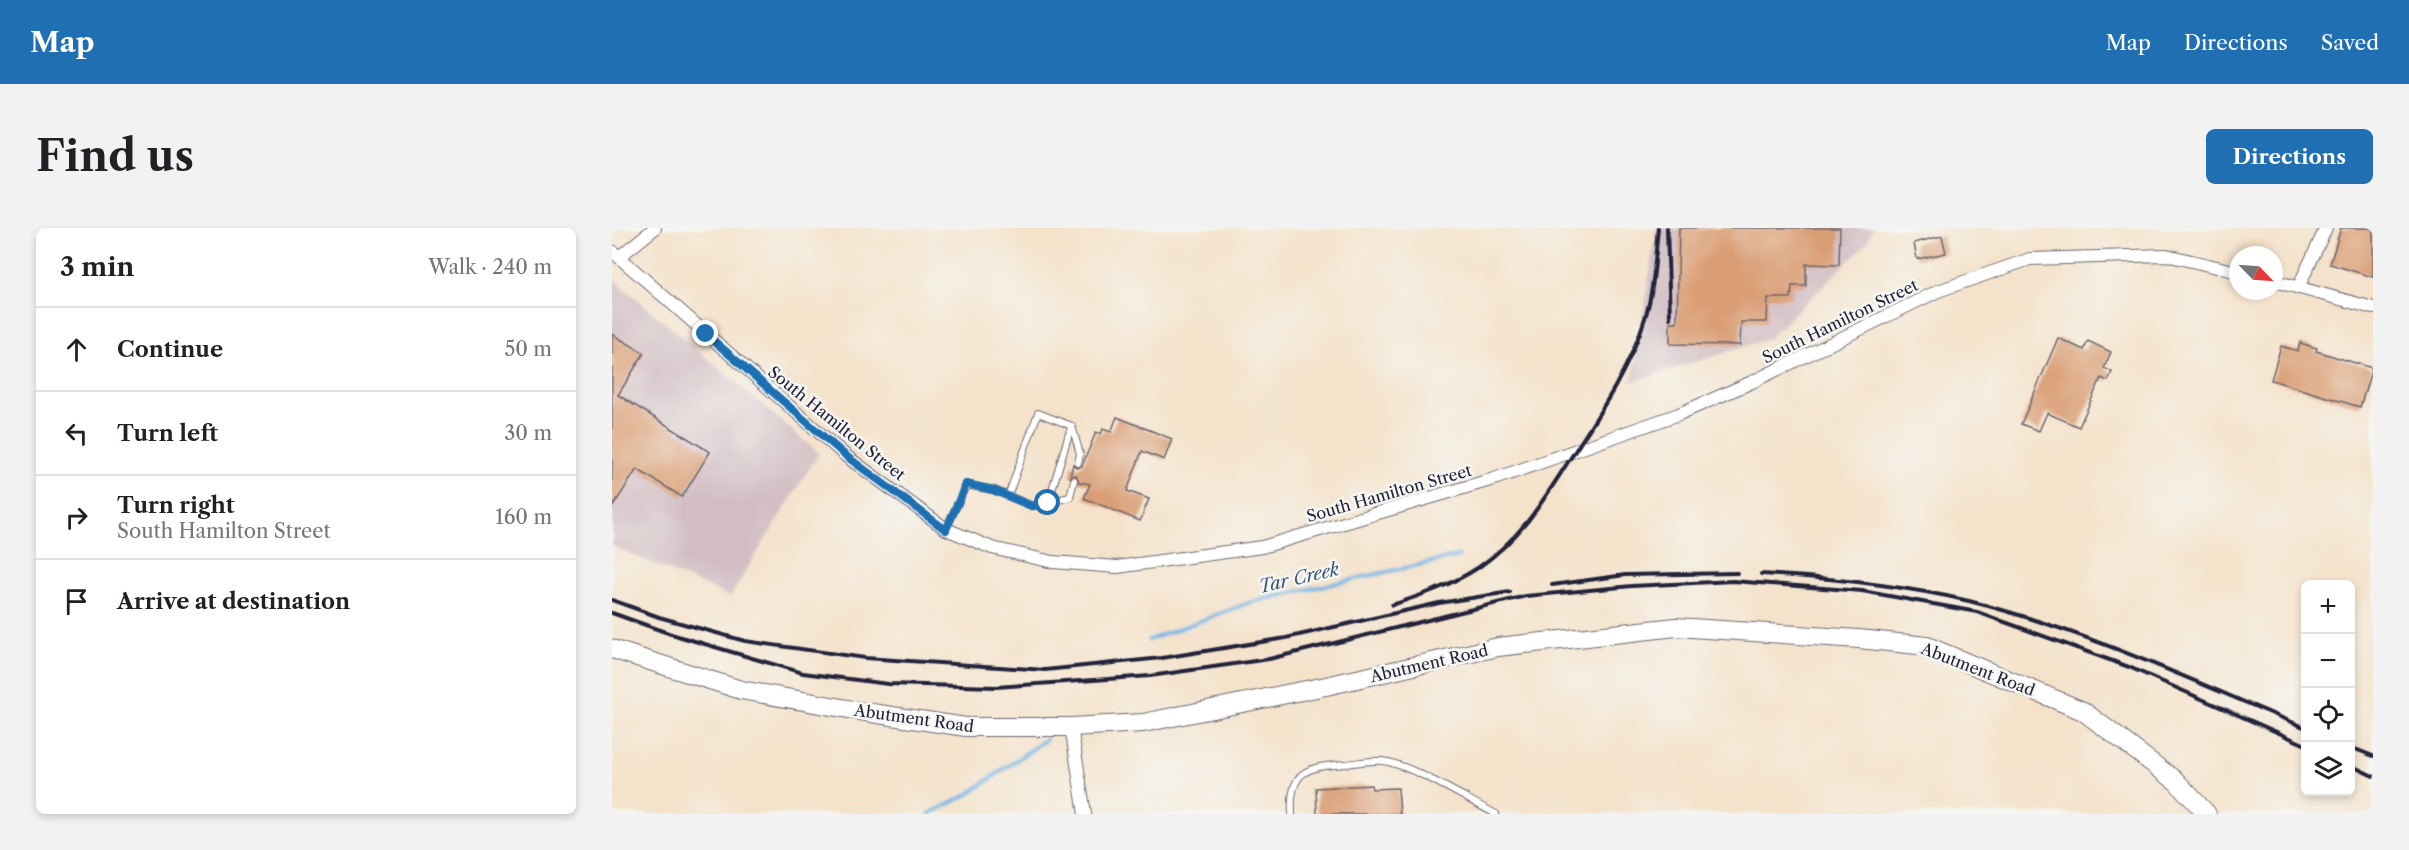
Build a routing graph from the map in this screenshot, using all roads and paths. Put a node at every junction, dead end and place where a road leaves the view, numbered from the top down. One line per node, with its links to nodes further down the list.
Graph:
1 (655, 228): 3 (street)
2 (2326, 228): 6 (street)
3 (616, 254): 13 (street, South Hamilton Street)
4 (2229, 270): 13 (street, South Hamilton Street)
5 (2283, 284): 6 (street)
6 (2298, 288): 7 (street)
7 (2373, 308)
8 (1072, 426): 9 (lane); 11 (lane); 12 (lane)
9 (1078, 463)
10 (1074, 480): 12 (lane)
11 (1008, 496): 12 (lane); 13 (lane)
12 (1048, 503)
13 (946, 530)
14 (612, 649): 15 (main road, Abutment Road)
15 (1071, 727): 16 (street); 19 (main road, Abutment Road)
16 (1084, 814)
17 (1292, 814): 18 (lane)
18 (1496, 814)
19 (2207, 814)

